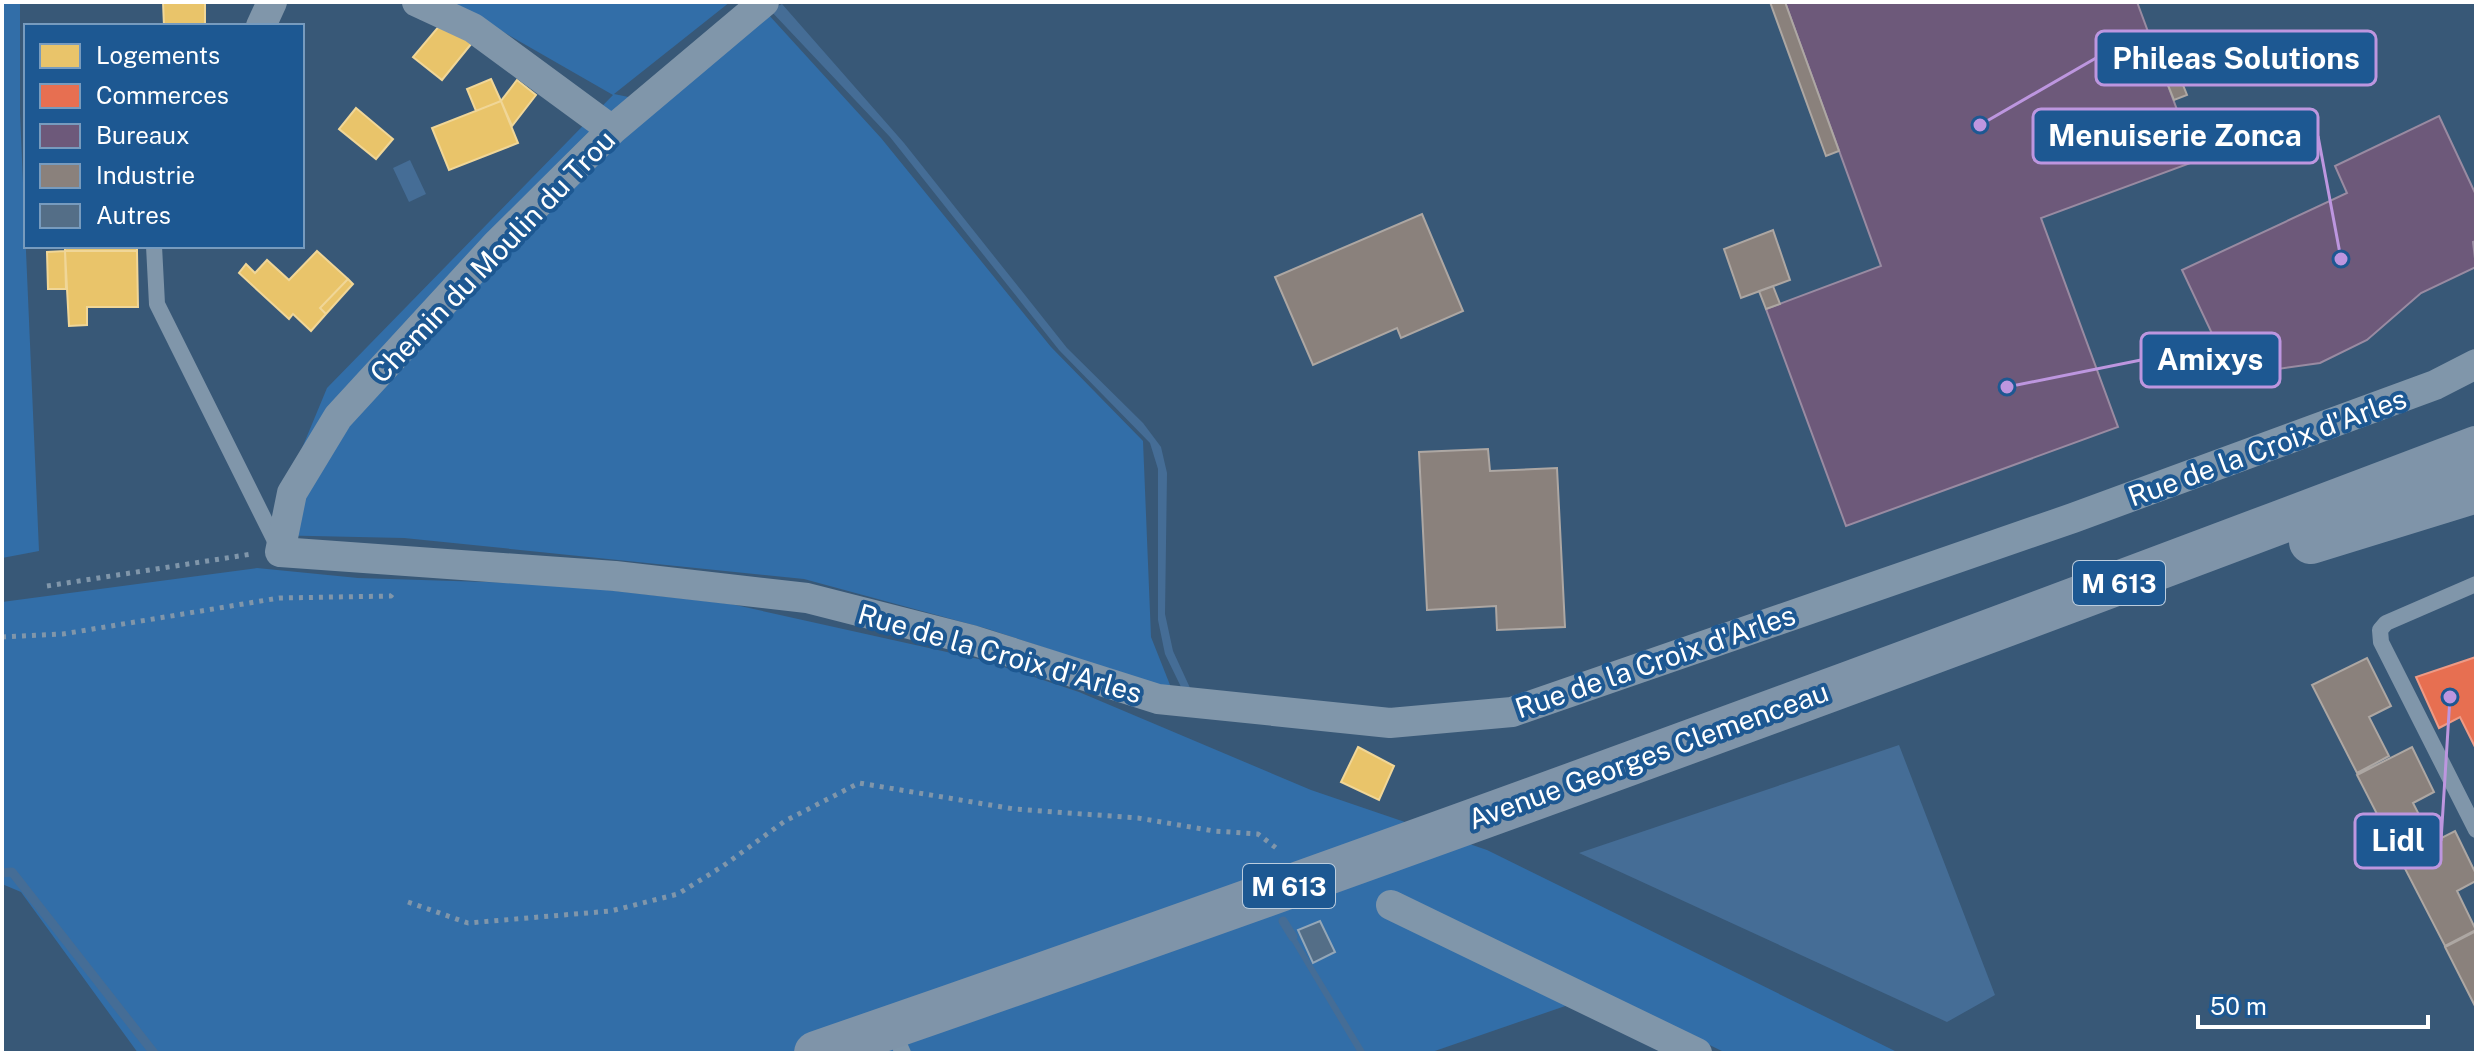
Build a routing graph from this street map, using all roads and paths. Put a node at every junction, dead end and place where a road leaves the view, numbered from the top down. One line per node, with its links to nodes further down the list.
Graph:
1 (272, 2): 4 (street)
2 (417, 2): 5 (street)
3 (764, 2): 5 (street, Chemin du Moulin du Trou)
4 (262, 24)
5 (612, 130): 10 (street, Chemin du Moulin du Trou)
6 (154, 248): 10 (lane)
7 (2476, 364): 11 (street, Rue de la Croix d'Arles)
8 (2476, 448): 15 (main road, Avenue Georges Clemenceau / M 613)
9 (2476, 491): 15 (main road, M 613)
10 (280, 552): 11 (street, Rue de la Croix d'Arles); 13 (path)
11 (419, 561): 14 (path)
12 (2476, 584): 16 (lane)
13 (47, 586)
14 (2, 637)
15 (1759, 714): 17 (main road, Avenue Georges Clemenceau / M 613)
16 (2476, 830)
17 (1300, 882): 18 (path); 20 (main road, Avenue Georges Clemenceau / M 613)
18 (408, 902)
19 (1391, 905): 22 (street)
20 (897, 1040): 21 (main road, Avenue Georges Clemenceau / M 613)
21 (816, 1053)
22 (1697, 1053)

